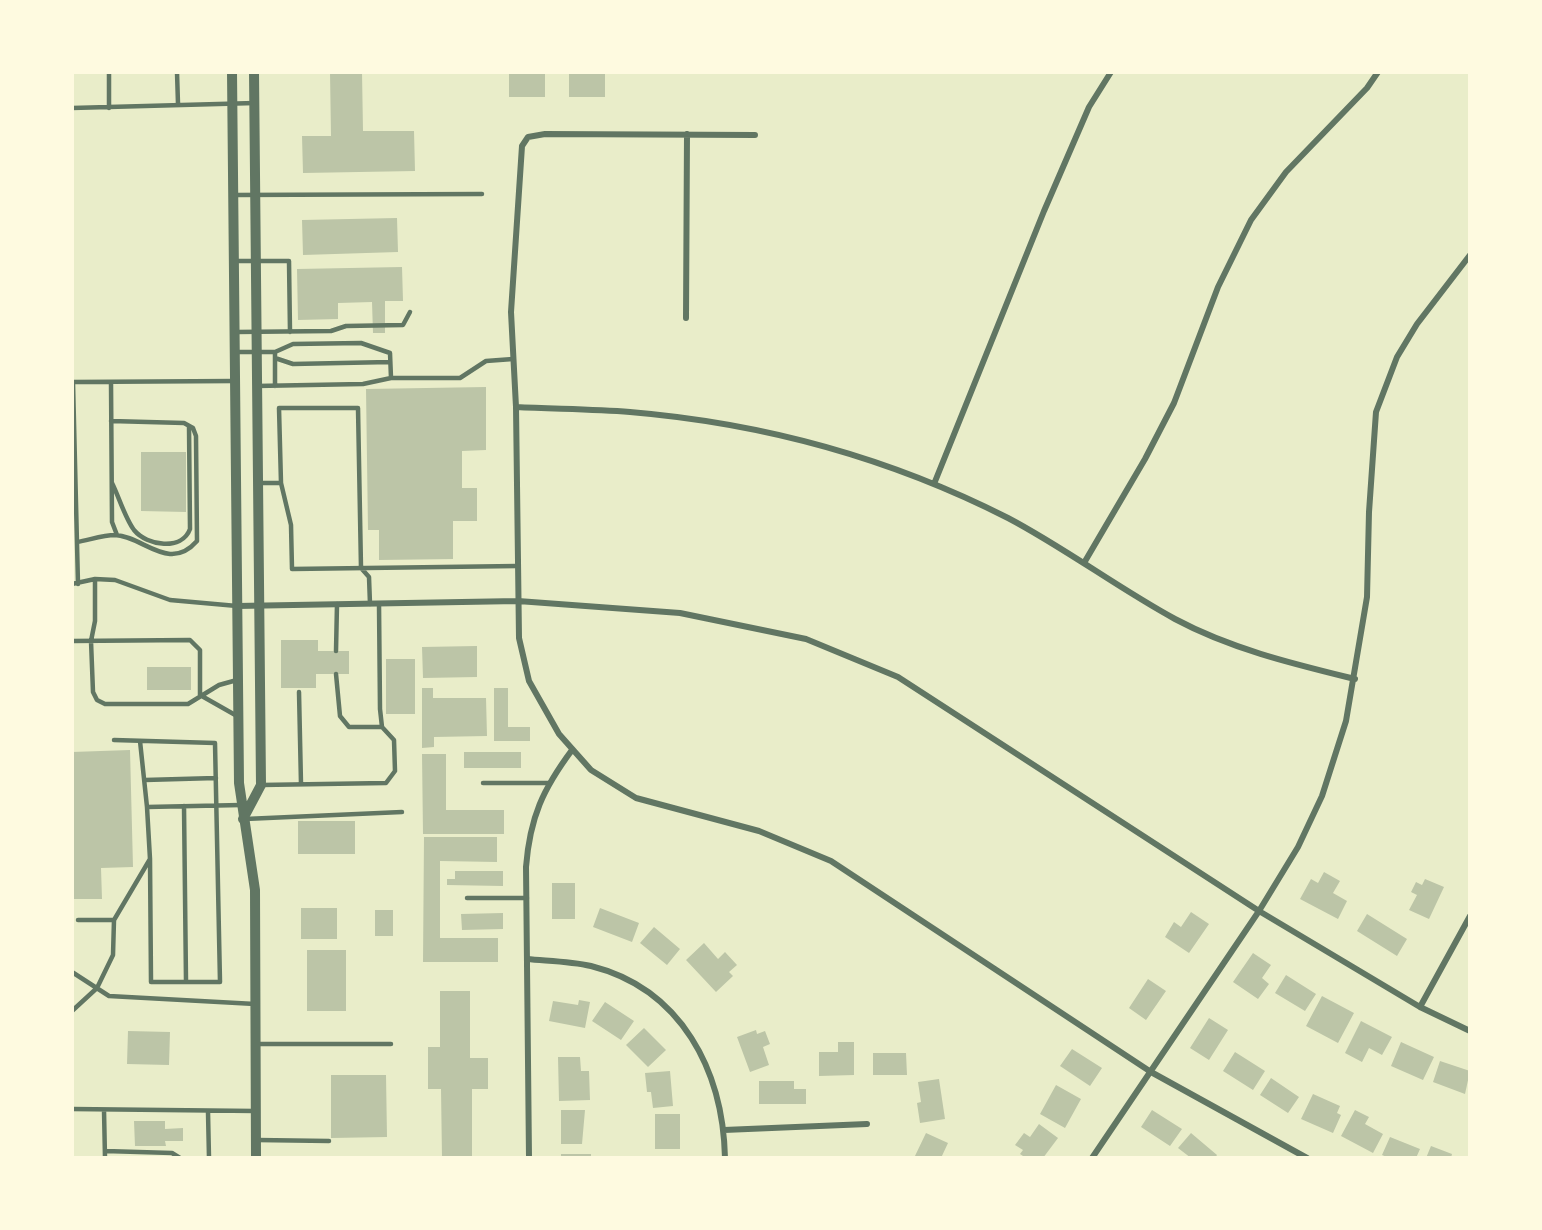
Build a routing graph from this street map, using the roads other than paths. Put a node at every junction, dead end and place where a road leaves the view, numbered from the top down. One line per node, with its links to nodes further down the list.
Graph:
1 (109, 72): 11 (lane)
2 (177, 72): 9 (lane)
3 (232, 72): 7 (street)
4 (254, 72): 8 (street)
5 (1112, 72): 42 (street)
6 (1378, 72): 45 (street)
7 (232, 102): 8 (lane); 9 (lane); 15 (street)
8 (255, 102): 16 (street)
9 (178, 104): 11 (lane)
10 (72, 108): 11 (lane)
11 (109, 108)
12 (687, 134): 13 (street); 21 (street); 28 (street)
13 (755, 135)
14 (482, 194): 16 (lane)
15 (234, 195): 16 (lane); 18 (street)
16 (255, 195): 19 (street)
17 (1470, 255): 60 (street)
18 (234, 261): 19 (lane); 22 (street)
19 (256, 261): 23 (street); 24 (lane)
20 (410, 312): 24 (lane)
21 (686, 318)
22 (234, 332): 23 (lane); 25 (street)
23 (256, 332): 24 (lane); 26 (street)
24 (290, 332)
25 (234, 352): 26 (lane); 31 (street)
26 (257, 352): 27 (lane); 34 (street)
27 (275, 355): 29 (lane); 29 (lane); 35 (lane)
28 (513, 359): 30 (lane); 36 (street)
29 (390, 362): 30 (lane)
30 (391, 378): 35 (lane)
31 (235, 381): 33 (lane); 54 (street)
32 (72, 382): 33 (lane); 44 (lane)
33 (111, 382): 37 (lane)
34 (256, 386): 35 (lane); 40 (street)
35 (275, 386)
36 (516, 407): 42 (street); 46 (street)
37 (111, 422): 38 (lane); 39 (lane)
38 (189, 426): 39 (lane); 43 (lane)
39 (112, 483): 43 (lane)
40 (258, 483): 41 (lane); 55 (street)
41 (281, 483): 47 (lane); 47 (lane)
42 (934, 484): 45 (street)
43 (117, 535): 44 (lane)
44 (77, 542): 49 (lane)
45 (1083, 563): 60 (street)
46 (517, 566): 47 (lane); 50 (street)
47 (361, 568): 52 (lane)
48 (94, 579): 49 (lane); 54 (lane); 57 (lane)
49 (75, 584)
50 (518, 602): 53 (street); 68 (street); 84 (street)
51 (337, 604): 52 (street); 55 (street); 58 (lane)
52 (370, 604): 53 (street)
53 (379, 604): 65 (lane)
54 (237, 606): 55 (street); 61 (street)
55 (259, 606): 74 (street)
56 (72, 641): 57 (lane)
57 (91, 641): 63 (lane); 63 (lane)
58 (336, 651)
59 (336, 674): 65 (lane)
60 (1355, 679): 84 (street)
61 (237, 680): 63 (lane); 64 (street)
62 (299, 692): 73 (lane)
63 (200, 695): 64 (lane)
64 (238, 716): 75 (street)
65 (382, 727): 73 (lane)
66 (114, 740): 67 (lane)
67 (140, 741): 69 (lane); 70 (lane)
68 (572, 750): 72 (street); 98 (street)
69 (216, 778): 70 (lane); 77 (lane)
70 (145, 780): 78 (lane)
71 (483, 783): 72 (lane)
72 (550, 783): 83 (street)
73 (301, 784): 74 (lane)
74 (261, 785): 80 (street)
75 (242, 805): 77 (lane); 80 (street)
76 (184, 806): 77 (lane); 78 (lane); 90 (lane)
77 (218, 806): 90 (lane)
78 (147, 807): 81 (lane)
79 (402, 812): 80 (lane)
80 (243, 819): 92 (street)
81 (150, 859): 87 (lane); 90 (lane)
82 (467, 898): 83 (lane)
83 (527, 898): 88 (street)
84 (1259, 911): 93 (street); 98 (street)
85 (1470, 916): 93 (street)
86 (78, 920): 87 (lane)
87 (114, 920): 91 (lane)
88 (527, 959): 104 (street); 112 (street)
89 (72, 972): 91 (lane)
90 (186, 981)
91 (97, 988): 92 (lane); 94 (lane)
92 (255, 1004): 96 (street)
93 (1420, 1007): 95 (street)
94 (72, 1011)
95 (1470, 1031)
96 (255, 1044): 97 (lane); 101 (street)
97 (391, 1044)
98 (1151, 1072): 114 (street); 115 (street)
99 (72, 1109): 100 (lane)
100 (104, 1110): 102 (lane); 107 (lane)
101 (256, 1111): 102 (lane); 105 (street)
102 (208, 1112): 110 (lane)
103 (867, 1124): 104 (street)
104 (724, 1130): 113 (street)
105 (256, 1140): 106 (lane); 111 (street)
106 (329, 1141)
107 (105, 1151): 108 (lane); 109 (lane)
108 (105, 1158)
109 (180, 1158)
110 (209, 1158)
111 (256, 1158)
112 (529, 1158)
113 (725, 1158)
114 (1092, 1158)
115 (1308, 1158)

